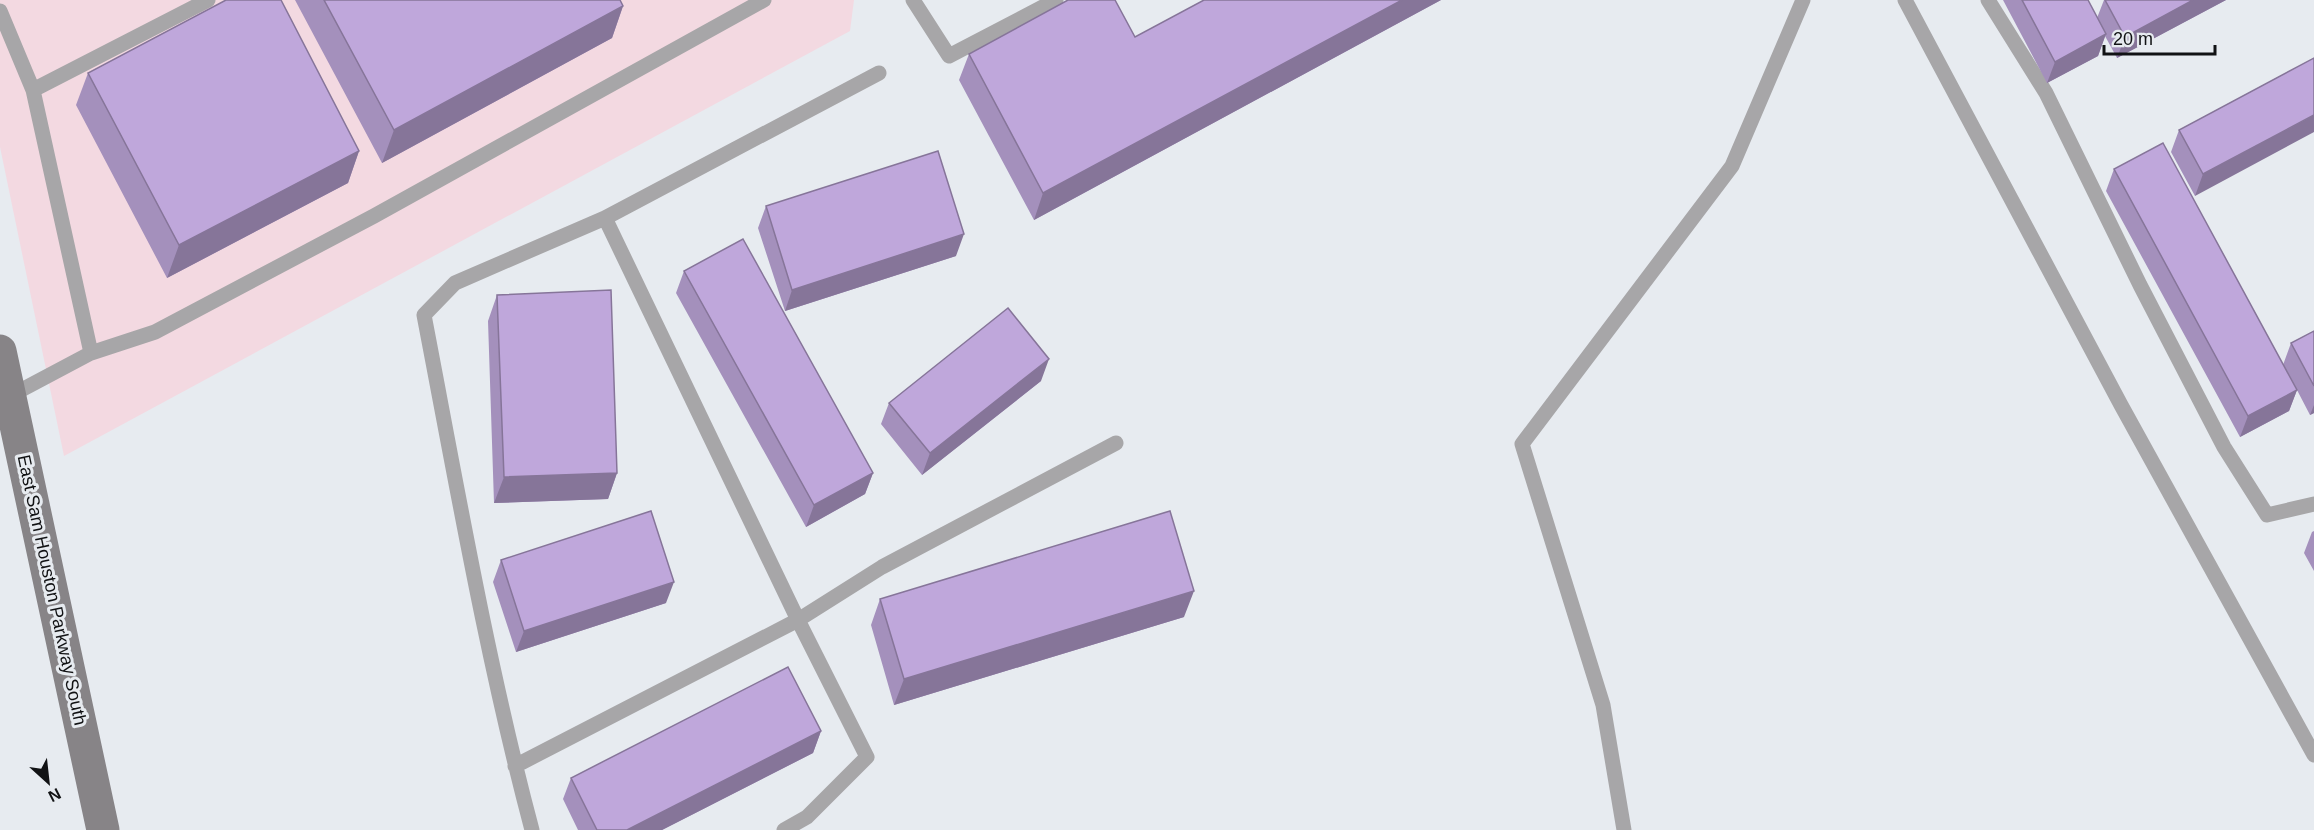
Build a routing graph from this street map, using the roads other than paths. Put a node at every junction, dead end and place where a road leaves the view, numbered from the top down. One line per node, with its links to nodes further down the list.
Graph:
1 (208, 0): 10 (lane)
2 (764, 0): 13 (lane)
3 (913, 0): 4 (lane)
4 (1056, 0)
5 (1803, 0): 23 (lane)
6 (1905, 0): 18 (lane)
7 (1988, 0): 16 (lane)
8 (0, 11): 10 (lane)
9 (879, 73): 11 (lane)
10 (33, 90): 13 (lane)
11 (605, 218): 17 (lane); 19 (lane)
12 (0, 351): 14 (main road, East Sam Houston Parkway South)
13 (91, 353): 14 (lane)
14 (10, 396): 20 (main road, East Sam Houston Parkway South)
15 (1116, 443): 17 (lane)
16 (2314, 504)
17 (798, 620): 19 (lane); 22 (lane)
18 (2314, 756)
19 (515, 766): 21 (lane)
20 (103, 830)
21 (532, 830)
22 (784, 830)
23 (1624, 830)

